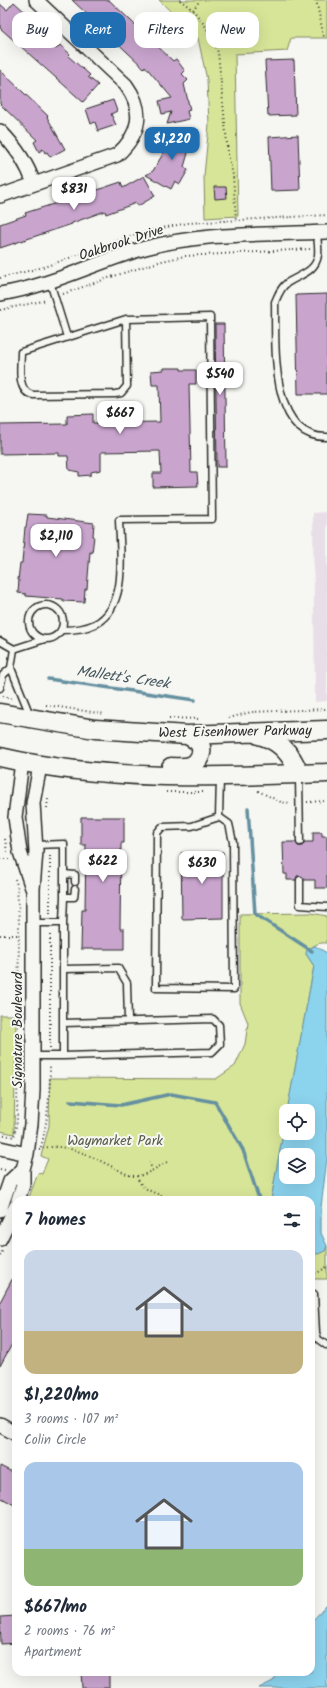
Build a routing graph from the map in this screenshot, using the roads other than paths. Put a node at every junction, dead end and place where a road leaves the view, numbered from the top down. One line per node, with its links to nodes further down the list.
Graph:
1 (36, 0): 3 (street)
2 (0, 131): 3 (street)
3 (34, 184): 4 (street)
4 (0, 196)
5 (322, 232): 6 (street, Oakbrook Drive); 10 (lane)
6 (50, 282): 7 (street, Oakbrook Drive); 9 (lane)
7 (0, 294)
8 (126, 319): 9 (lane); 9 (lane); 11 (lane)
9 (68, 337)
10 (327, 437)
11 (62, 630): 12 (lane); 12 (lane)
12 (45, 639): 14 (lane)
13 (0, 641): 14 (lane)
14 (14, 649): 15 (lane)
15 (11, 668): 16 (lane); 18 (lane)
16 (0, 688)
17 (0, 713): 18 (main road, West Eisenhower Parkway)
18 (31, 718): 21 (main road, West Eisenhower Parkway)
19 (326, 727): 20 (main road, West Eisenhower Parkway)
20 (251, 733): 21 (main road, West Eisenhower Parkway); 26 (main road)
21 (187, 735): 24 (main road)
22 (0, 757): 23 (main road)
23 (22, 762): 24 (main road); 34 (street, Signature Boulevard)
24 (48, 767): 27 (main road); 30 (street, Signature Boulevard)
25 (327, 773): 26 (main road)
26 (299, 774): 27 (main road); 29 (lane)
27 (220, 777): 28 (lane)
28 (219, 817): 28 (lane)
29 (300, 842)
30 (35, 845): 31 (lane); 34 (street, Signature Boulevard)
31 (64, 874): 33 (lane); 36 (lane)
32 (300, 880): 37 (lane)
33 (75, 882)
34 (33, 889): 38 (street, Signature Boulevard)
35 (75, 889): 36 (lane)
36 (64, 897): 39 (lane)
37 (327, 907)
38 (33, 923): 39 (lane); 43 (street, Signature Boulevard)
39 (63, 923): 40 (lane)
40 (63, 968): 41 (lane); 42 (lane)
41 (128, 1021): 42 (lane); 44 (lane)
42 (63, 1023): 44 (lane)
43 (34, 1056): 44 (lane); 46 (street, Signature Boulevard)
44 (63, 1056)
45 (0, 1148): 46 (street)
46 (33, 1155): 47 (street, Signature Boulevard)
47 (23, 1169): 48 (street, Signature Boulevard); 49 (street, Signature Boulevard)
48 (19, 1196)
49 (0, 1210)
50 (12, 1214): 51 (street)
51 (0, 1239)
52 (315, 1314): 53 (lane)
53 (326, 1345)

